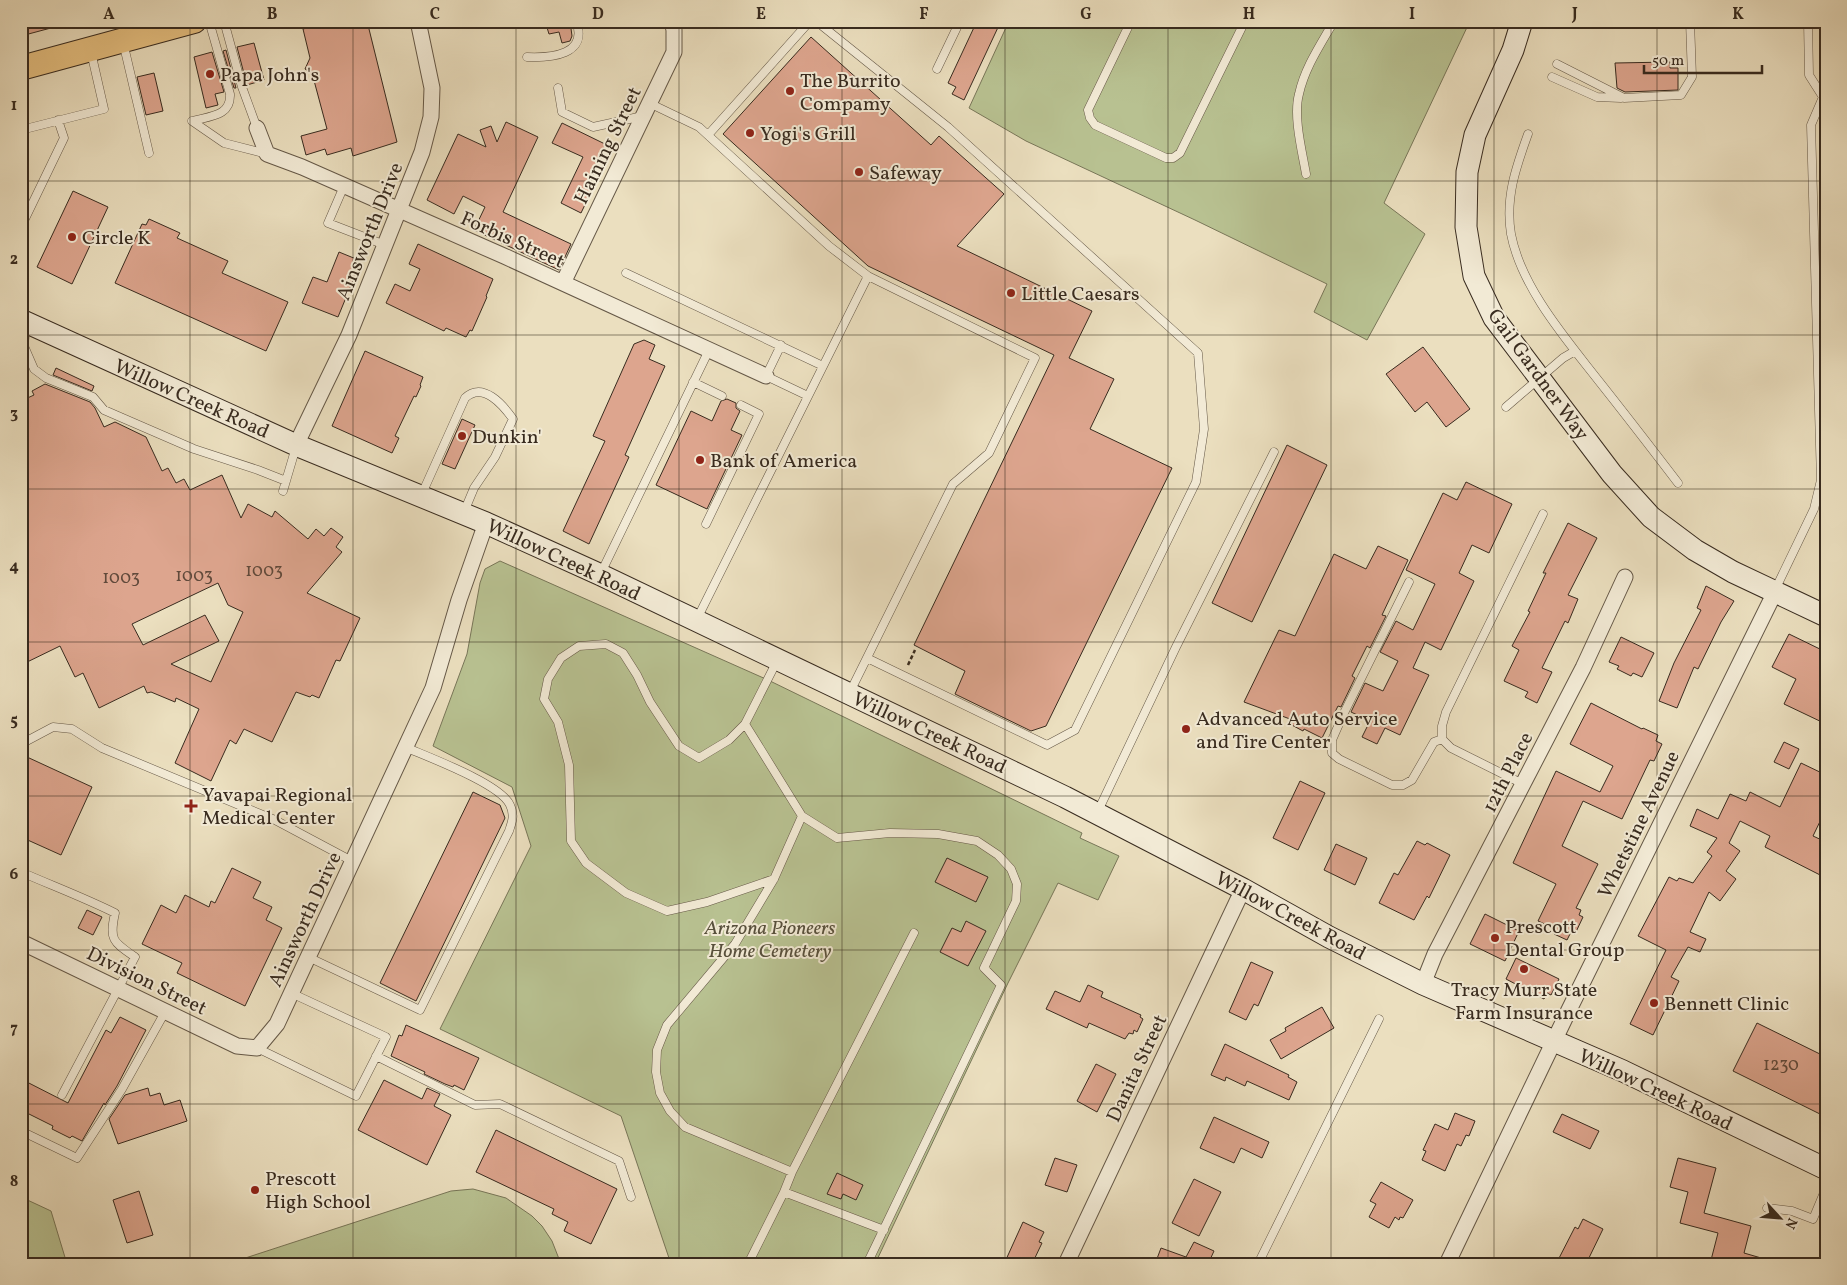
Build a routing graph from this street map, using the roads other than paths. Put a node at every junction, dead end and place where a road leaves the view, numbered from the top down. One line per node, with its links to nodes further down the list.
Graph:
1 (194, 21): 18 (main road)
2 (209, 21): 34 (lane)
3 (224, 21): 29 (lane)
4 (418, 21): 37 (street, Ainsworth Drive)
5 (576, 21): 20 (lane)
6 (615, 21): 17 (lane)
7 (672, 21): 27 (street, Haining Street)
8 (810, 21): 32 (lane)
9 (816, 21): 71 (lane)
10 (960, 21): 23 (lane)
11 (1130, 21): 12 (lane)
12 (1245, 21)
13 (1334, 21): 35 (lane)
14 (1522, 21): 49 (main road, Gail Gardner Way)
15 (1690, 21): 26 (lane)
16 (1808, 21): 68 (lane)
17 (648, 22)
18 (122, 40): 19 (main road); 33 (lane)
19 (90, 48): 22 (main road); 28 (lane)
20 (527, 57)
21 (1558, 64): 26 (lane)
22 (21, 68)
23 (937, 69)
24 (1552, 77): 26 (lane)
25 (558, 88): 27 (lane)
26 (1624, 98)
27 (646, 110): 32 (lane); 42 (street, Haining Street)
28 (58, 120): 30 (lane); 38 (lane)
29 (257, 128): 34 (street)
30 (21, 130)
31 (1528, 134): 46 (lane)
32 (708, 135): 41 (lane)
33 (149, 154)
34 (267, 154): 36 (street, Forbis Street)
35 (1306, 174)
36 (344, 186): 37 (street, Forbis Street); 39 (lane)
37 (399, 210): 39 (street, Ainsworth Drive); 42 (street, Forbis Street)
38 (21, 227)
39 (385, 245): 55 (street, Ainsworth Drive)
40 (626, 273): 44 (lane)
41 (868, 276): 47 (lane); 71 (lane)
42 (563, 283): 45 (street, Forbis Street)
43 (24, 322): 55 (main road, Willow Creek Road); 57 (lane)
44 (781, 345): 47 (lane); 48 (lane)
45 (709, 350): 48 (street, Forbis Street); 50 (lane)
46 (1575, 351): 49 (lane); 58 (lane)
47 (823, 366): 52 (lane)
48 (766, 376): 52 (lane)
49 (1540, 377): 54 (lane); 68 (main road, Gail Gardner Way)
50 (693, 382): 51 (lane); 65 (lane)
51 (722, 396)
52 (808, 396): 70 (lane)
53 (741, 405): 64 (lane)
54 (1506, 407)
55 (296, 445): 57 (lane); 60 (main road, Willow Creek Road)
56 (1274, 452): 79 (lane)
57 (286, 481): 59 (lane)
58 (1678, 483)
59 (283, 491)
60 (421, 496): 61 (main road, Willow Creek Road); 61 (lane)
61 (463, 514): 63 (main road, Willow Creek Road)
62 (1542, 514): 75 (lane)
63 (486, 523): 65 (main road, Willow Creek Road); 77 (street, Ainsworth Drive)
64 (706, 524)
65 (601, 575): 70 (main road, Willow Creek Road)
66 (1624, 577): 78 (street, 12th Place)
67 (1408, 582): 75 (lane)
68 (1775, 592): 69 (main road, Gail Gardner Way); 93 (street, Whetstine Avenue)
69 (1826, 616)
70 (697, 620): 72 (main road, Willow Creek Road)
71 (867, 658): 73 (lane)
72 (778, 659): 73 (main road, Willow Creek Road); 74 (lane)
73 (849, 694): 79 (main road, Willow Creek Road)
74 (745, 724): 80 (lane); 83 (lane)
75 (1442, 739): 78 (lane)
76 (21, 744): 81 (lane)
77 (405, 747): 81 (street, Ainsworth Drive); 87 (lane)
78 (1523, 784): 88 (street, 12th Place)
79 (1098, 813): 84 (main road, Willow Creek Road)
80 (802, 816): 83 (lane); 104 (lane)
81 (352, 862): 87 (street, Ainsworth Drive)
82 (21, 872): 89 (lane)
83 (774, 879): 99 (lane)
84 (1243, 889): 88 (main road, Willow Creek Road); 107 (street, Danita Street)
85 (914, 933): 99 (lane)
86 (24, 948): 89 (street, Division Street)
87 (308, 957): 90 (street, Ainsworth Drive)
88 (1423, 984): 93 (main road, Willow Creek Road)
89 (119, 989): 91 (street, Division Street); 96 (lane)
90 (291, 993): 94 (street, Ainsworth Drive); 95 (lane)
91 (165, 1012): 94 (street, Division Street); 97 (lane)
92 (1379, 1019): 108 (lane)
93 (1553, 1042): 98 (main road, Willow Creek Road); 109 (street, Whetstine Avenue)
94 (257, 1048): 95 (lane)
95 (376, 1056): 102 (lane)
96 (62, 1095)
97 (21, 1130)
98 (1826, 1169)
99 (792, 1172): 101 (lane)
100 (1826, 1188): 103 (lane)
101 (784, 1192): 104 (lane); 105 (lane)
102 (630, 1197)
103 (1767, 1208)
104 (884, 1230): 106 (lane)
105 (748, 1264)
106 (867, 1264)
107 (1066, 1264)
108 (1258, 1264)
109 (1447, 1264)

